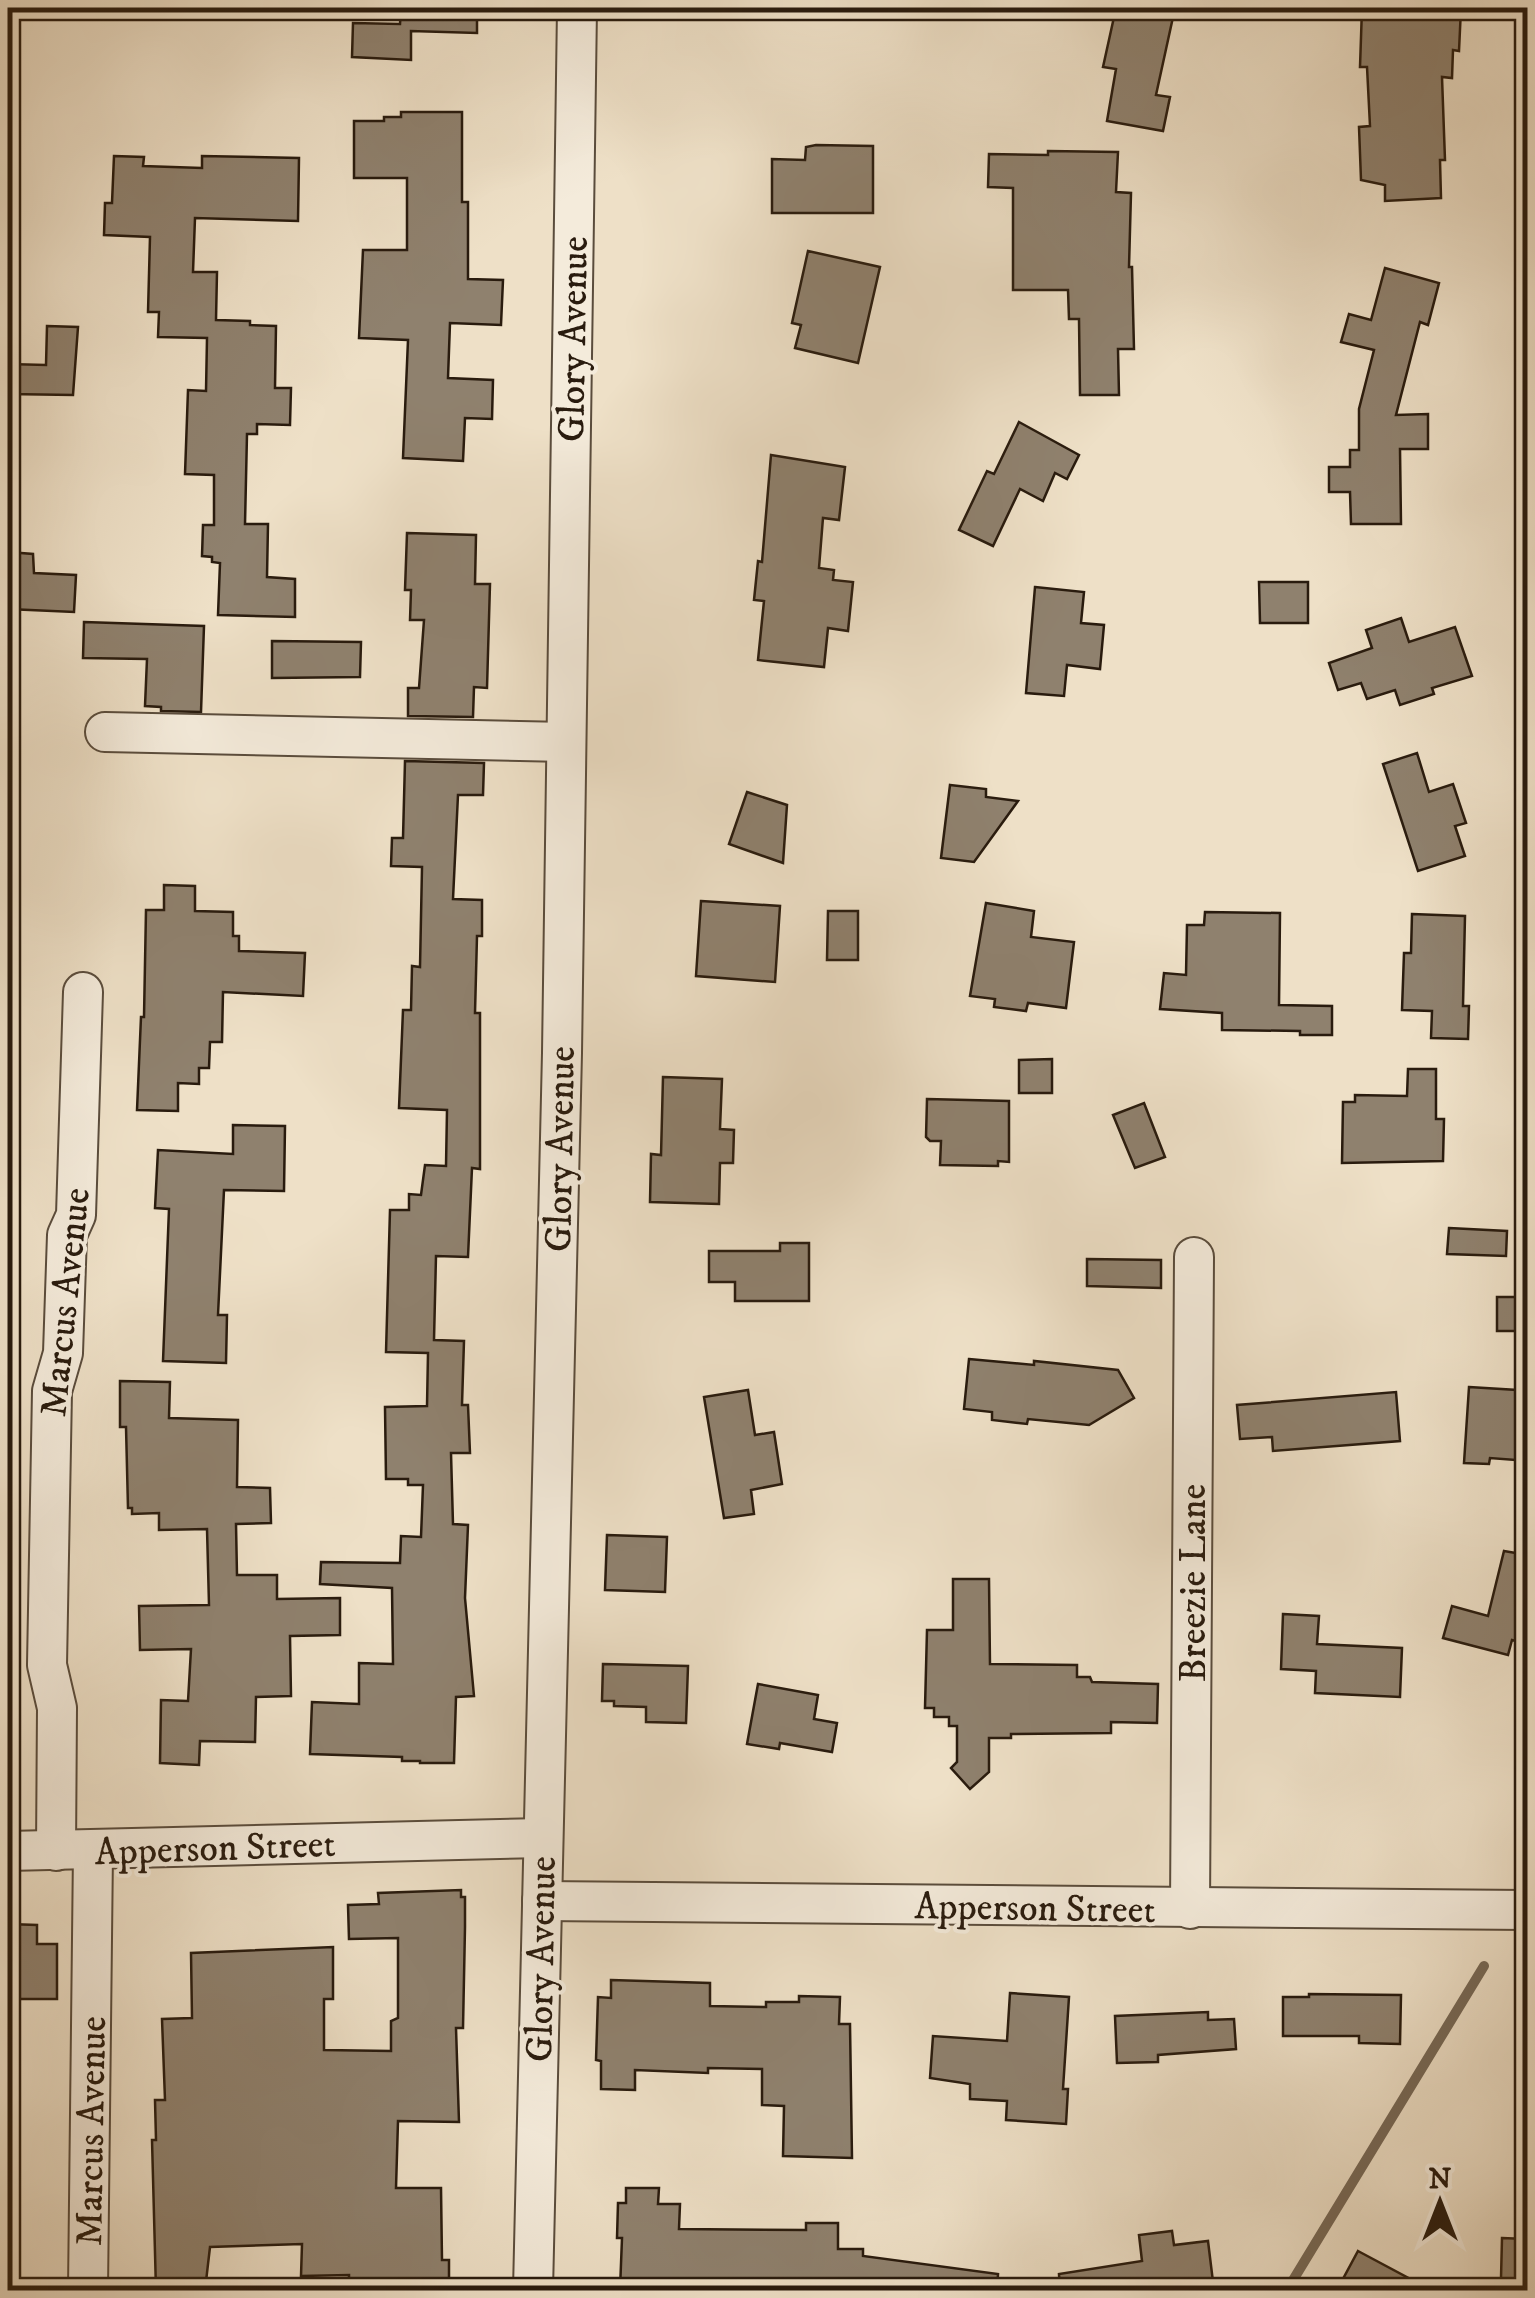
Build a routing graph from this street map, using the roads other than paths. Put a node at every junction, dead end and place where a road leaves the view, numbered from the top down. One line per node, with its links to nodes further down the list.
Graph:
1 (576, 8): 3 (street, Glory Avenue)
2 (105, 732): 3 (street)
3 (566, 742): 6 (street, Glory Avenue)
4 (83, 992): 8 (street, Marcus Avenue)
5 (1194, 1257): 10 (street, Breezie Lane)
6 (543, 1838): 8 (street, Apperson Street); 9 (street, Glory Avenue)
7 (8, 1851): 8 (street, Apperson Street)
8 (74, 1851): 12 (street, Marcus Avenue)
9 (542, 1901): 10 (street, Apperson Street); 13 (street, Glory Avenue)
10 (1190, 1909): 11 (street, Apperson Street)
11 (1528, 1910)
12 (88, 2290)
13 (533, 2290)

